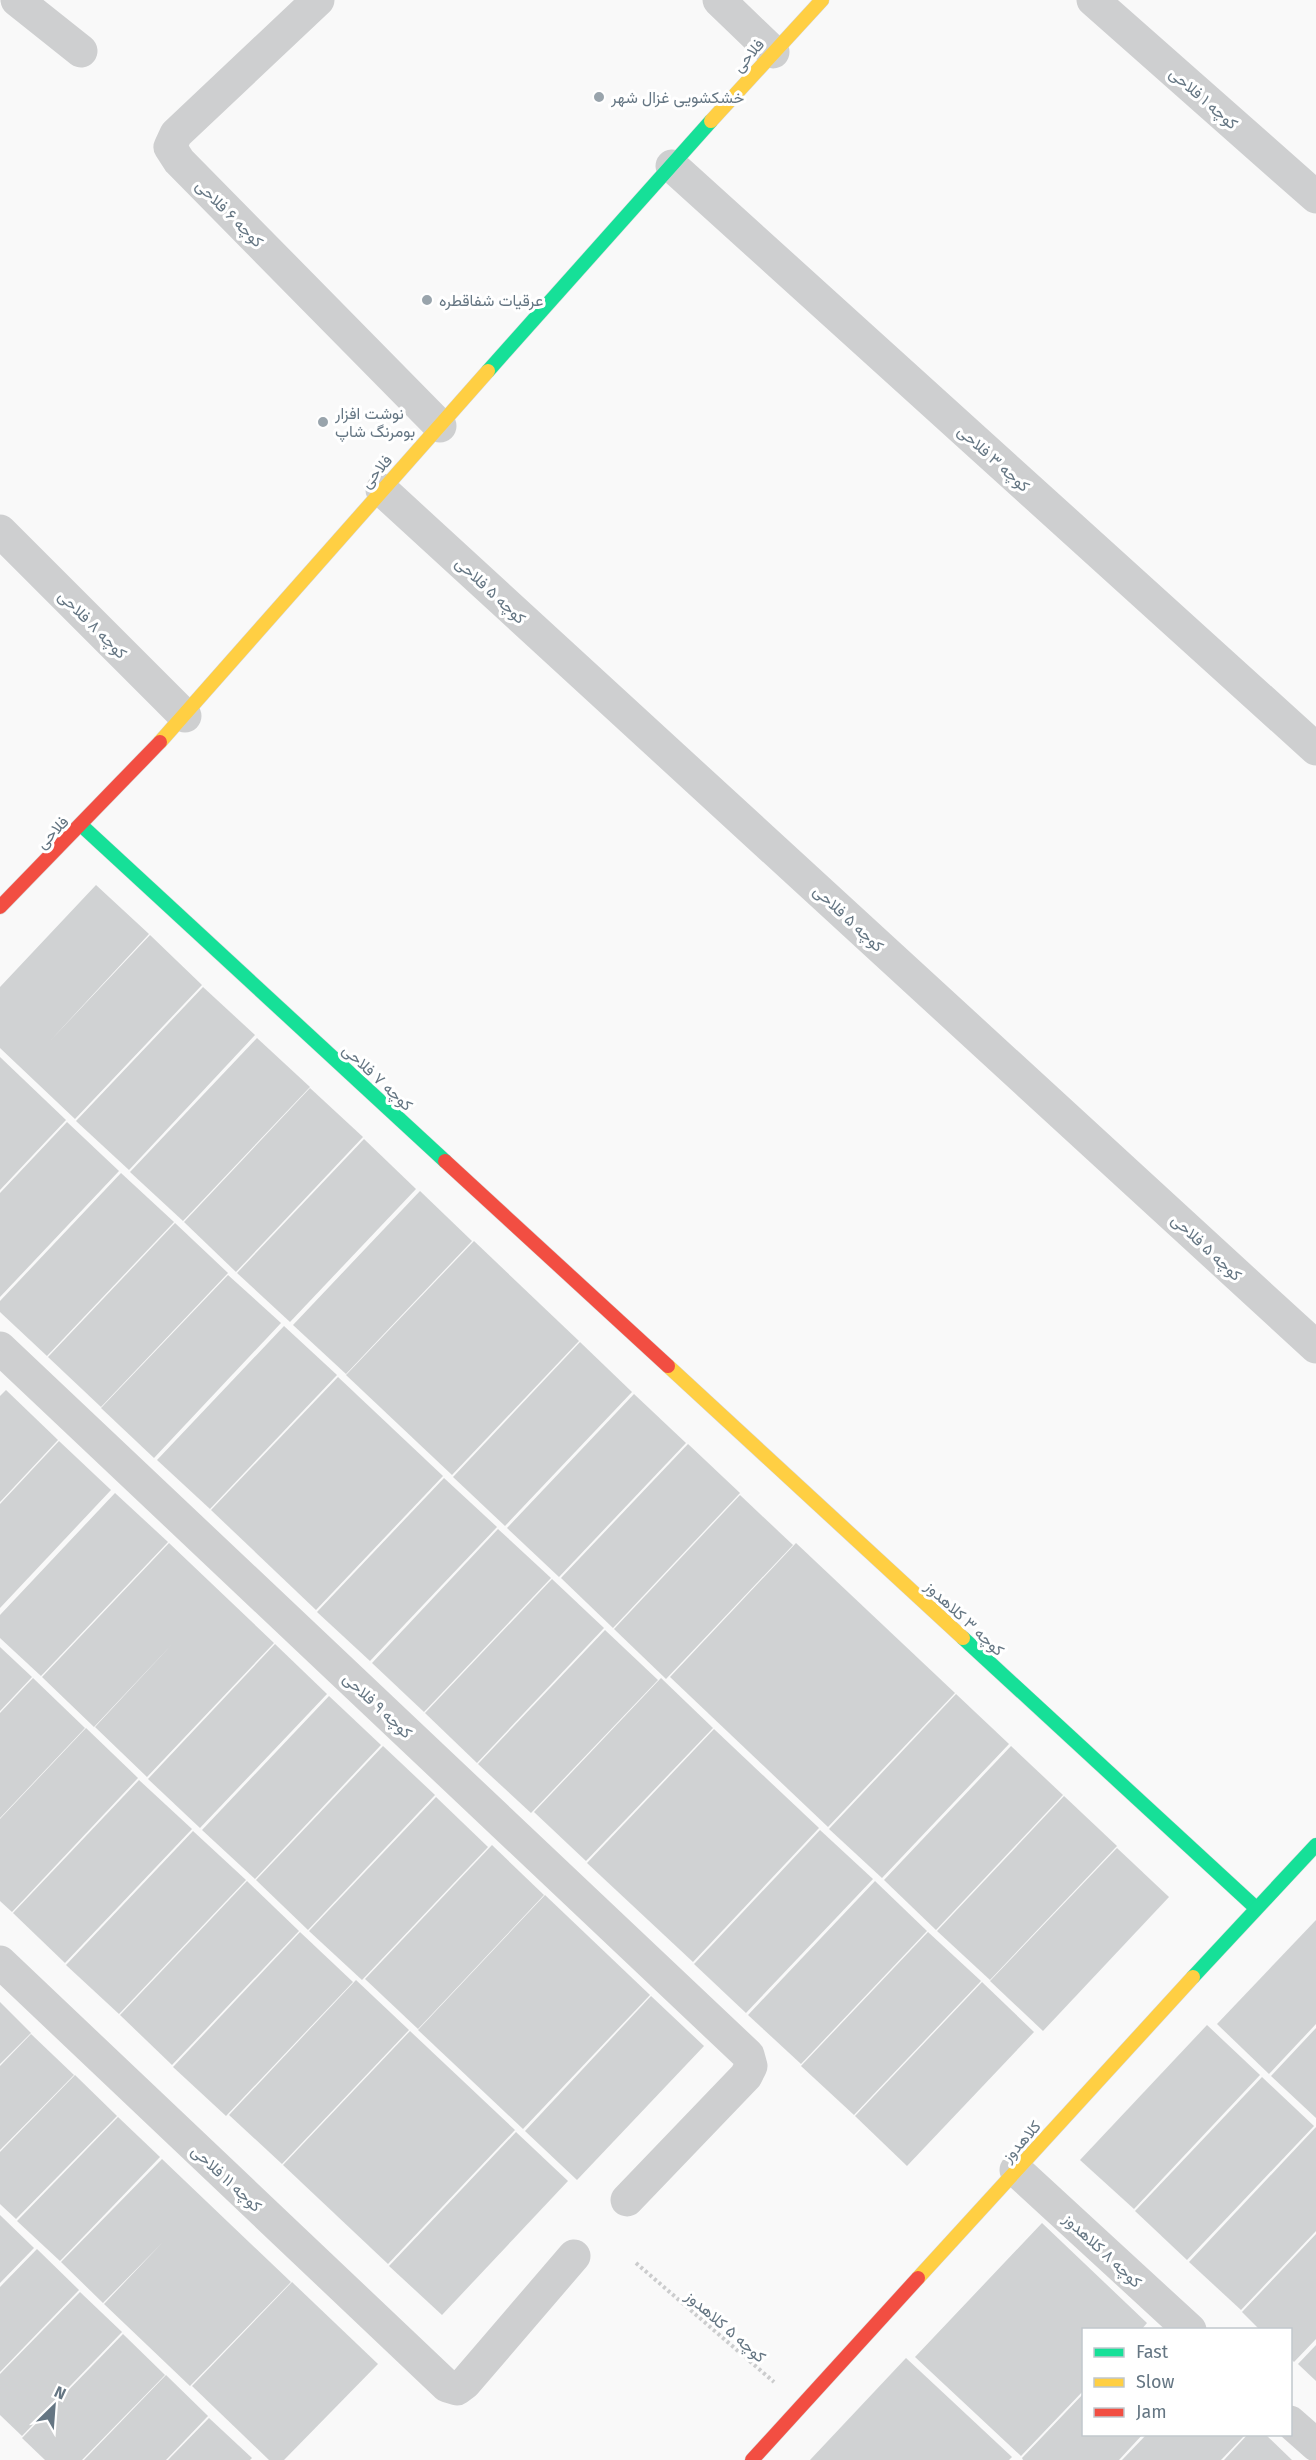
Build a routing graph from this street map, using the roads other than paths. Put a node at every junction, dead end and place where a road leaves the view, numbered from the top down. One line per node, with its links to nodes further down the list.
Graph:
1 (18, 0): 6 (street)
2 (318, 0): 10 (street, کوچه ۶ فلاحی)
3 (718, 0): 7 (street)
4 (822, 0): 7 (street, فلاحی)
5 (1093, 0): 9 (street, کوچه ۱ فلاحی)
6 (81, 51)
7 (772, 52): 8 (street, فلاحی)
8 (672, 166): 10 (street, فلاحی); 14 (street, کوچه ۳ فلاحی)
9 (1316, 197)
10 (440, 426): 11 (street, فلاحی)
11 (382, 490): 13 (street, فلاحی); 17 (street, کوچه ۵ فلاحی)
12 (0, 531): 13 (street, کوچه ۸ فلاحی)
13 (185, 716): 15 (street, فلاحی)
14 (1316, 749)
15 (81, 825): 16 (street, فلاحی); 19 (street, کوچه ۷ فلاحی)
16 (0, 908)
17 (1316, 1347)
18 (0, 1348): 24 (street, کوچه ۹ فلاحی)
19 (652, 1353): 21 (street, کوچه ۳ کلاهدوز)
20 (1315, 1850): 21 (street, کلاهدوز)
21 (1256, 1908): 23 (street, کلاهدوز)
22 (0, 1962): 25 (street, کوچه ۱۱ فلاحی)
23 (1016, 2170): 26 (street, کوچه ۸ کلاهدوز); 29 (street, کلاهدوز)
24 (627, 2200)
25 (574, 2256)
26 (1188, 2328)
27 (1292, 2424): 28 (street)
28 (1316, 2445)
29 (752, 2460)

